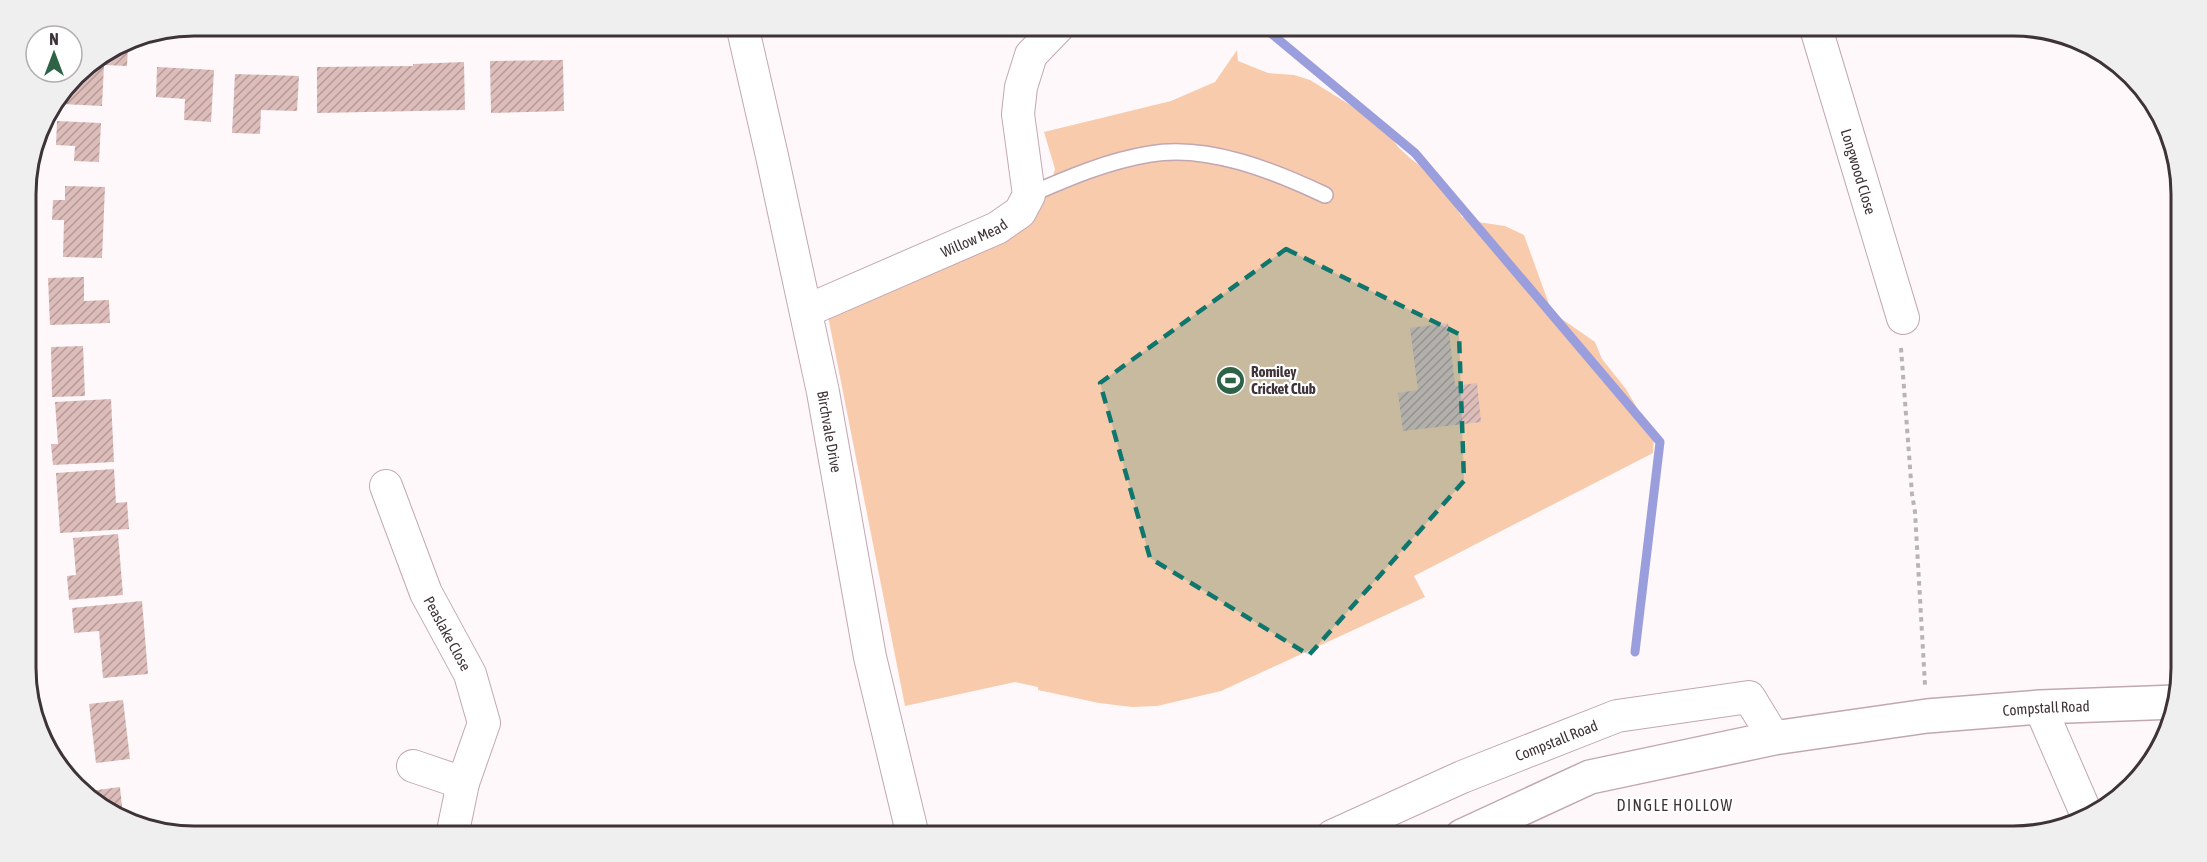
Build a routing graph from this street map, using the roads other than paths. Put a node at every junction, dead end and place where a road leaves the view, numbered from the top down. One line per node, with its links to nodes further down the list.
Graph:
1 (744, 36): 6 (street, Birchvale Drive)
2 (1050, 36): 4 (street)
3 (1818, 36): 7 (street, Longwood Close)
4 (1029, 195): 5 (lane); 6 (street, Willow Mead)
5 (1325, 195)
6 (806, 311): 16 (street, Birchvale Drive)
7 (1903, 318)
8 (386, 486): 13 (street, Peaslake Close)
9 (2167, 702): 10 (main road, Compstall Road)
10 (2040, 707): 11 (main road, Compstall Road); 14 (street)
11 (1774, 738): 17 (street, Compstall Road); 18 (main road, Compstall Road)
12 (413, 766): 13 (street)
13 (463, 783): 15 (street, Peaslake Close)
14 (2084, 809)
15 (454, 826)
16 (911, 826)
17 (1354, 826)
18 (1484, 826)

